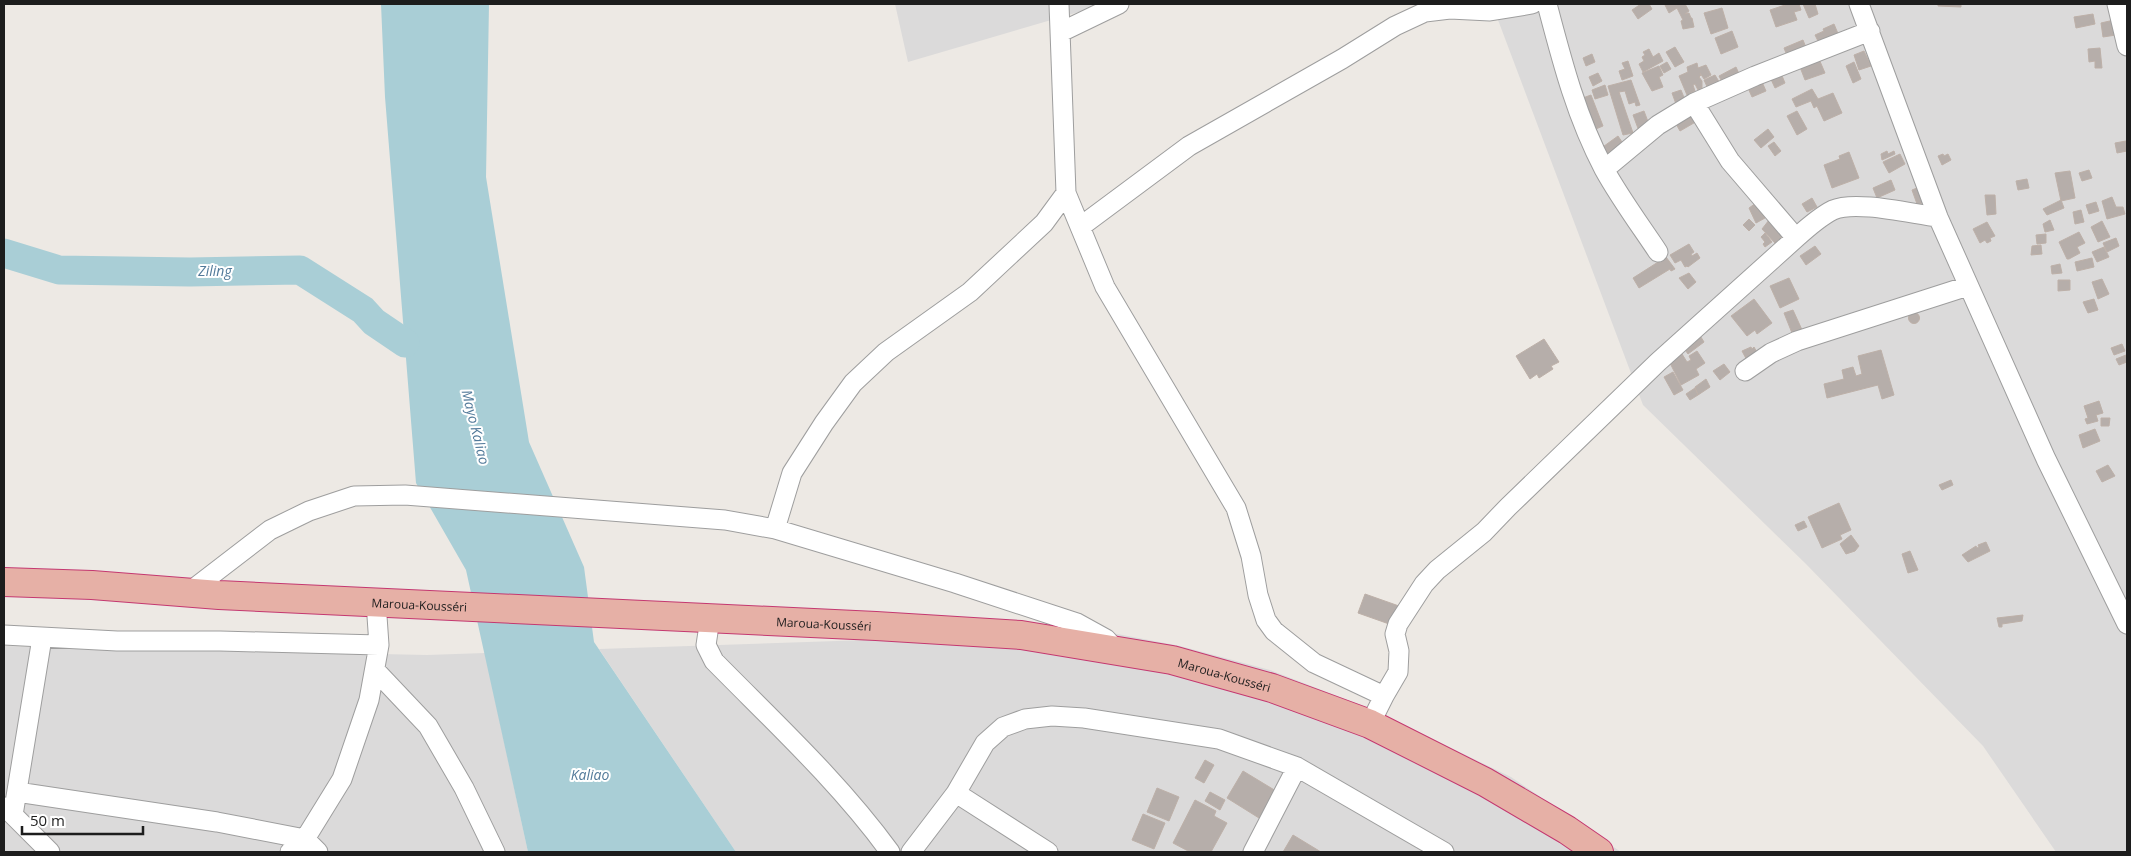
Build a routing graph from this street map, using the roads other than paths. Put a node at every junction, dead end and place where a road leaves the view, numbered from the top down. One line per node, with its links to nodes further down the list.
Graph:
1 (1059, 4): 8 (street)
2 (1118, 4): 8 (street)
3 (1532, 4): 14 (street)
4 (1547, 4): 11 (street)
5 (1859, 4): 7 (street)
6 (2117, 4): 9 (street)
7 (1870, 31): 10 (street); 13 (street)
8 (1061, 32): 12 (street)
9 (2127, 46)
10 (1694, 103): 11 (street); 15 (street)
11 (1605, 169): 16 (street)
12 (1066, 193): 14 (street); 19 (street)
13 (1938, 218): 15 (street); 17 (street)
14 (1080, 227): 30 (street)
15 (1796, 238): 30 (street)
16 (1658, 252)
17 (1968, 286): 18 (street); 24 (street)
18 (1746, 371)
19 (775, 529): 21 (street); 28 (street)
20 (4, 582): 21 (highway, Maroua-Kousséri)
21 (188, 593): 22 (highway, Maroua-Kousséri)
22 (376, 602): 23 (highway, Maroua-Kousséri); 27 (street)
23 (710, 619): 28 (highway, Maroua-Kousséri); 40 (street)
24 (2127, 624)
25 (4, 636): 26 (street)
26 (42, 638): 27 (street); 33 (street)
27 (379, 645): 29 (street)
28 (1117, 651): 31 (highway, Maroua-Kousséri)
29 (375, 670): 36 (street); 39 (street)
30 (1384, 696): 31 (street)
31 (1370, 724): 45 (highway, Maroua-Kousséri)
32 (1297, 767): 34 (street); 43 (street); 44 (street)
33 (17, 792): 35 (street); 36 (street)
34 (956, 793): 41 (street); 42 (street)
35 (8, 811): 37 (street)
36 (312, 846): 38 (street)
37 (50, 852)
38 (290, 852)
39 (495, 852)
40 (890, 852)
41 (911, 852)
42 (1048, 852)
43 (1253, 852)
44 (1444, 852)
45 (1599, 852)

